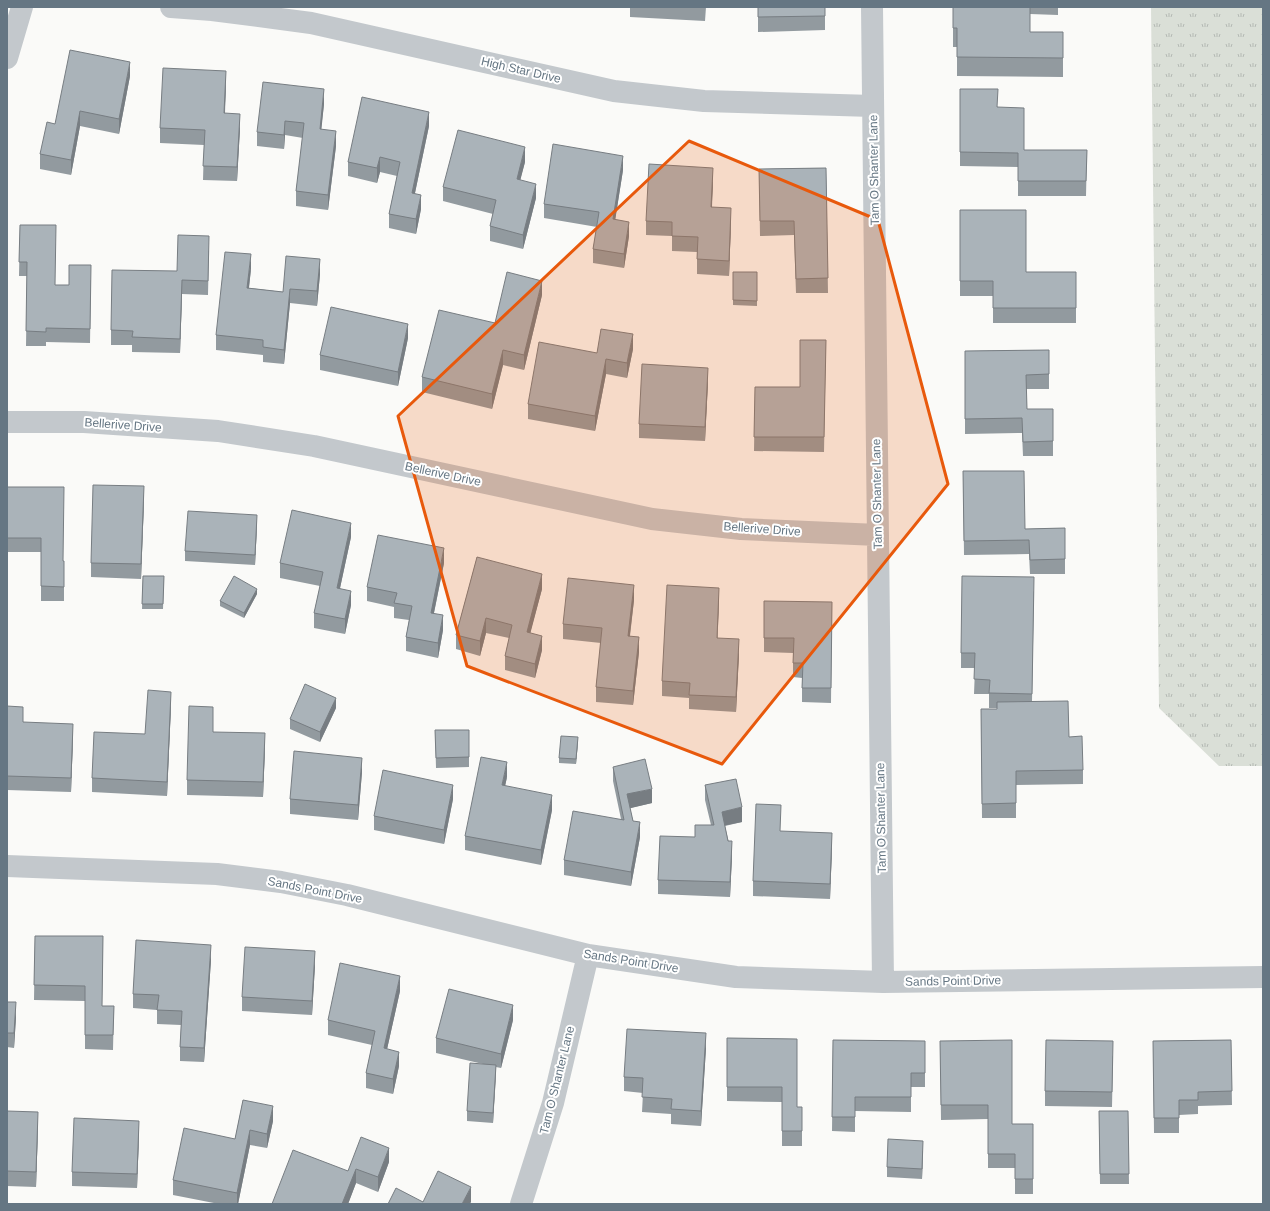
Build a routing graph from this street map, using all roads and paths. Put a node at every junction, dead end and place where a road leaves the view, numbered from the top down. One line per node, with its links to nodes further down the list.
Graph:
1 (22, 7): 4 (street)
2 (171, 7): 5 (street, High Star Drive)
3 (872, 7): 5 (street, Tam O Shanter Lane)
4 (7, 58)
5 (873, 106): 7 (street, Tam O Shanter Lane)
6 (7, 422): 7 (street, Bellerive Drive)
7 (878, 535): 11 (street, Tam O Shanter Lane)
8 (7, 866): 9 (street, Sands Point Drive)
9 (588, 955): 11 (street, Sands Point Drive); 12 (street, Tam O Shanter Lane)
10 (1263, 977): 11 (street, Sands Point Drive)
11 (883, 982)
12 (521, 1204)

